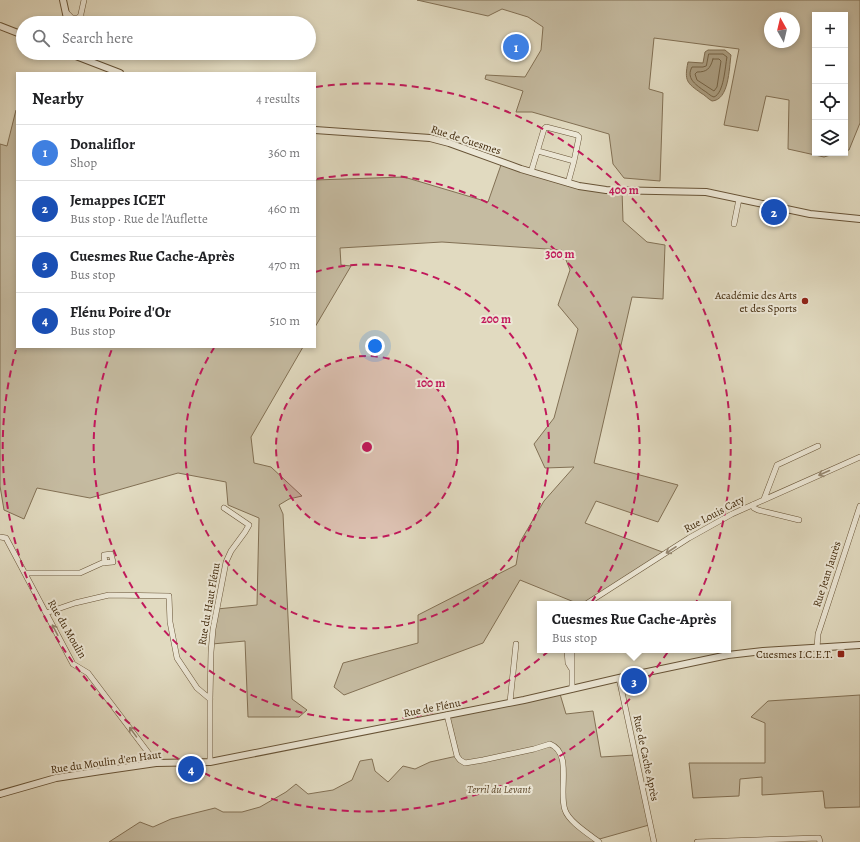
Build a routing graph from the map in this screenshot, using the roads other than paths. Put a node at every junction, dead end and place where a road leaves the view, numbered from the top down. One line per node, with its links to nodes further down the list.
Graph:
1 (62, 0): 3 (street)
2 (84, 0): 4 (street)
3 (65, 11): 5 (street); 6 (street)
4 (81, 15)
5 (66, 16)
6 (70, 16)
7 (0, 26): 8 (street)
8 (16, 32)
9 (88, 60): 10 (street)
10 (118, 72)
11 (316, 130): 14 (street, Rue de Cuesmes)
12 (538, 151): 13 (street); 13 (street); 14 (street)
13 (574, 160): 15 (street)
14 (531, 172): 15 (street, Rue de Cuesmes)
15 (568, 182): 16 (street, Rue de Cuesmes)
16 (739, 199): 17 (street, Rue de Cuesmes); 18 (street)
17 (860, 219)
18 (734, 224)
19 (818, 446): 21 (street)
20 (860, 457): 21 (street, Rue Louis Caty, one-way to 21)
21 (764, 499): 22 (street, Rue Louis Caty)
22 (752, 505): 25 (street); 29 (street, Rue Louis Caty, one-way to 29)
23 (860, 506): 33 (street, Rue Jean Jaurès)
24 (224, 508): 39 (street, Rue du Haut Flénu)
25 (799, 520)
26 (0, 537): 28 (street, Rue du Moulin)
27 (105, 563): 28 (street)
28 (25, 574): 30 (street, Rue du Moulin)
29 (591, 601)
30 (46, 614): 39 (street); 44 (street, Rue du Moulin, one-way to 30)
31 (516, 644): 40 (street)
32 (860, 645): 33 (street, Rue de Flénu)
33 (817, 648): 37 (street, Rue de Flénu)
34 (567, 653): 36 (street)
35 (572, 653): 36 (street)
36 (572, 668): 38 (street)
37 (619, 678): 38 (street, Rue de Flénu); 47 (street, Rue de Cache Après)
38 (572, 689): 40 (street, Rue de Flénu)
39 (210, 698): 43 (street, Rue du Haut Flénu)
40 (510, 702): 41 (street, Rue de Flénu)
41 (447, 715): 42 (street, Rue de Flénu); 46 (street)
42 (357, 733): 43 (street, Rue du Moulin d'en Haut)
43 (210, 762): 44 (street, Rue du Moulin d'en Haut)
44 (156, 763): 45 (street, Rue du Moulin d'en Haut)
45 (0, 794)
46 (599, 842)
47 (654, 842)
48 (698, 842): 49 (street)
49 (820, 842)

